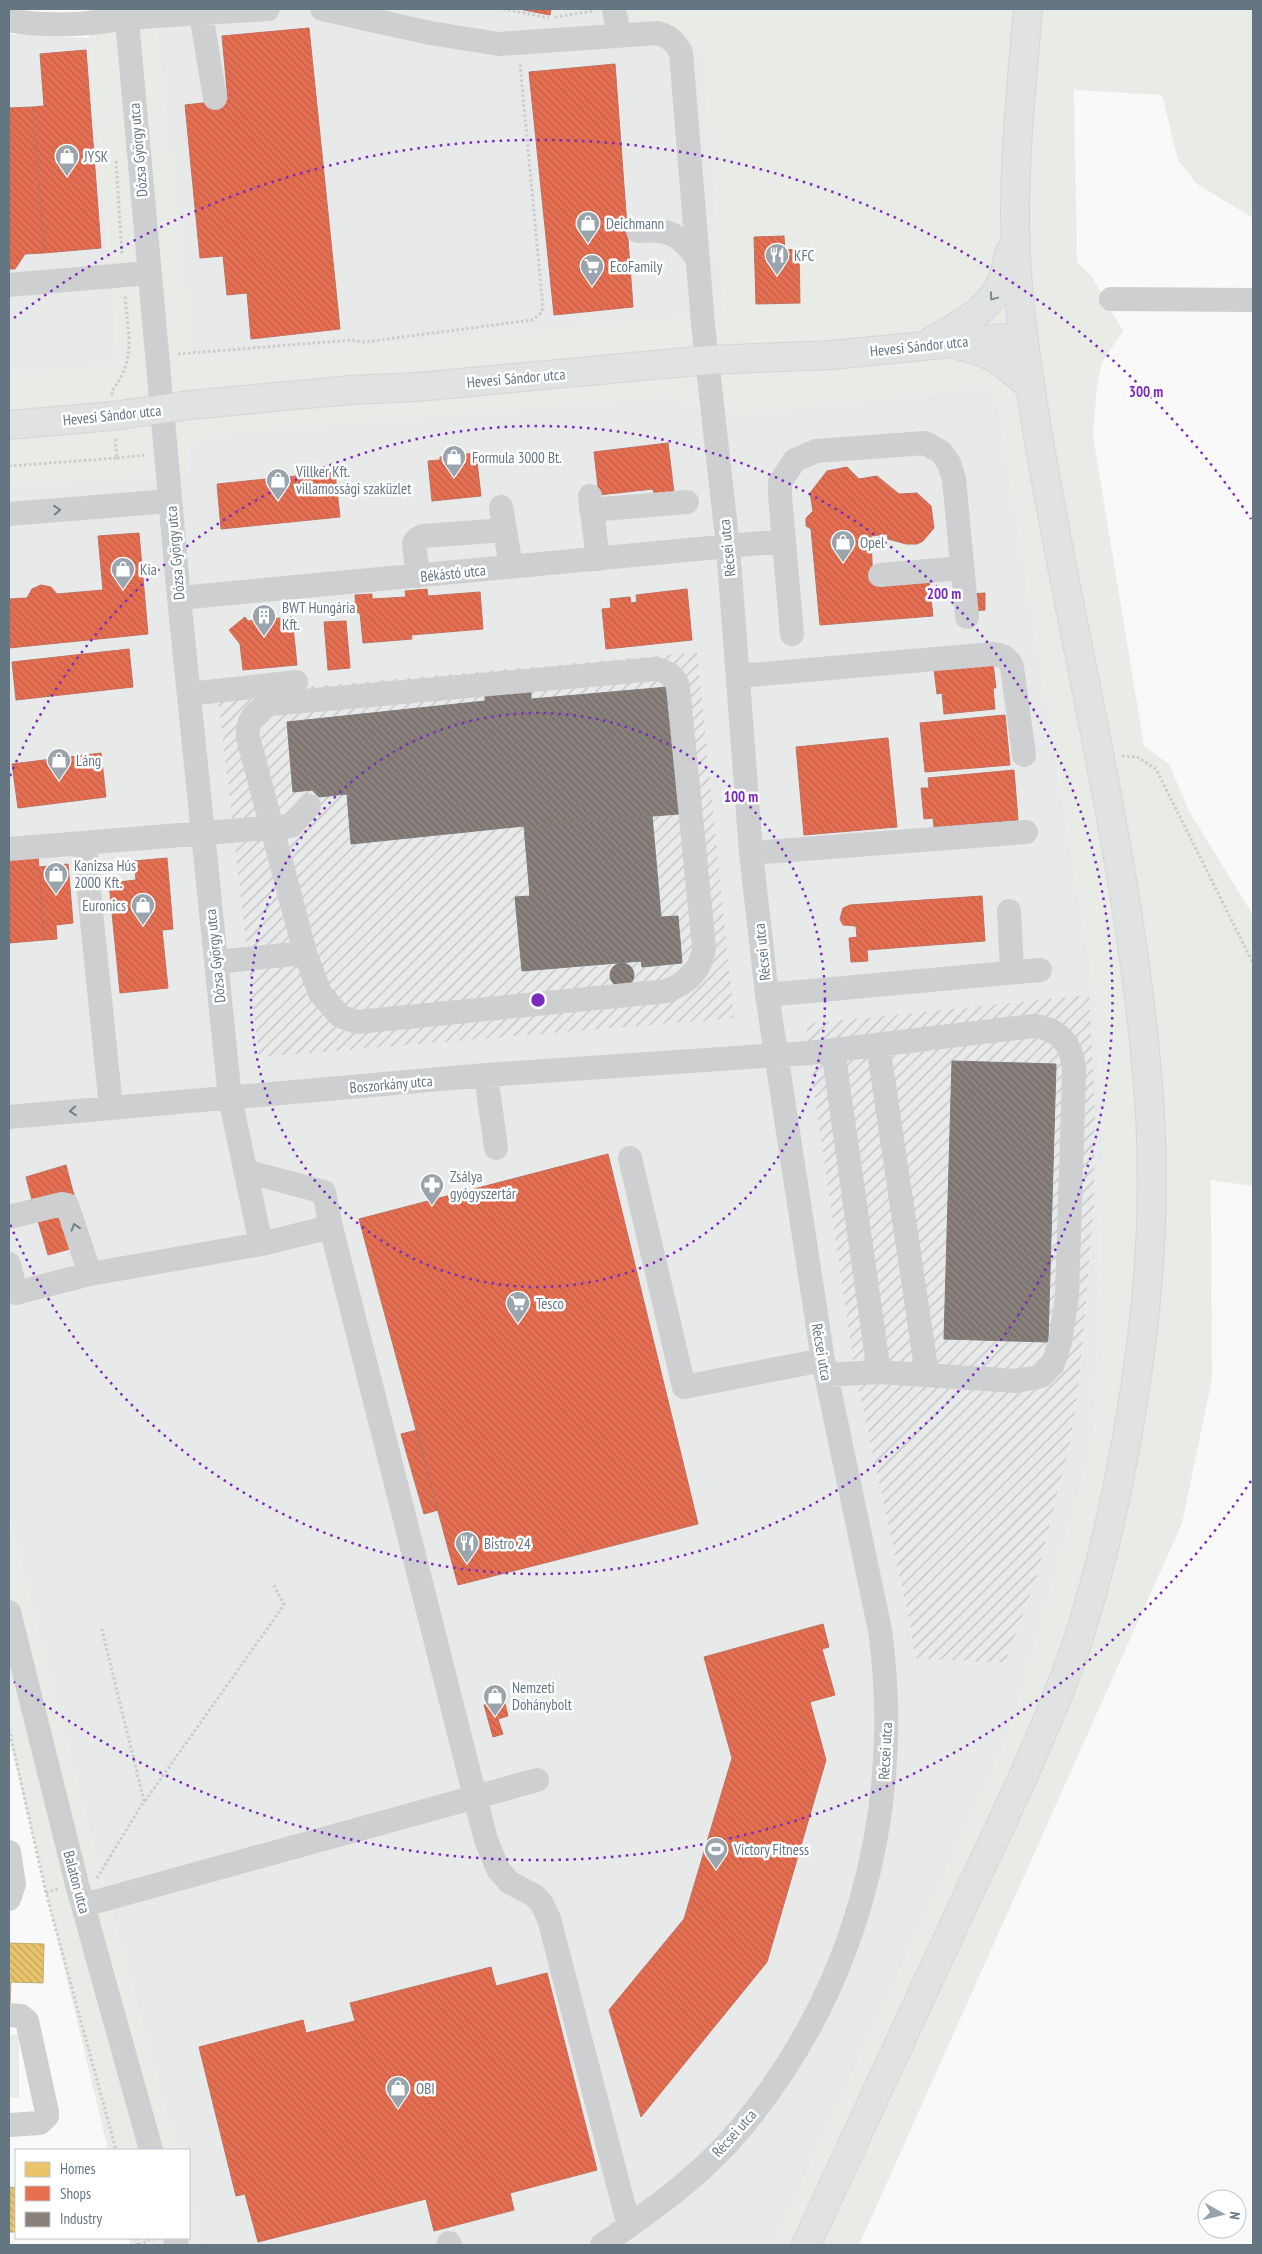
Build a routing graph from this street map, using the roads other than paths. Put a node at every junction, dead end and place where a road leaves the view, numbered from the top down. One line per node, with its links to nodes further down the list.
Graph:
1 (268, 9): 6 (street)
2 (322, 9): 8 (street)
3 (607, 9): 8 (street)
4 (1028, 9): 11 (main road)
5 (125, 13): 6 (street); 7 (street); 13 (street, Dózsa György utca)
6 (194, 13): 9 (street)
7 (9, 20)
8 (619, 36): 12 (street, Récsei utca)
9 (216, 98)
10 (638, 232): 12 (street)
11 (1015, 235): 17 (main road); 18 (main road, one-way to 18)
12 (698, 260): 19 (street, Récsei utca)
13 (149, 273): 14 (street); 21 (street, Dózsa György utca)
14 (9, 286)
15 (1111, 299): 16 (street)
16 (1253, 300)
17 (1023, 336): 18 (main road, Hevesi Sándor utca); 20 (main road)
18 (927, 345): 19 (main road, Hevesi Sándor utca); 20 (main road)
19 (708, 360): 21 (main road, Hevesi Sándor utca); 29 (street, Récsei utca)
20 (1030, 386): 84 (main road)
21 (161, 410): 22 (main road, Hevesi Sándor utca); 23 (street, Dózsa György utca)
22 (9, 425)
23 (170, 501): 26 (street, one-way to 23); 35 (street, Dózsa György utca)
24 (687, 502): 30 (street)
25 (501, 507): 27 (street)
26 (9, 514)
27 (505, 530): 31 (street); 34 (street)
28 (782, 541): 29 (street, Békástó utca); 32 (street); 37 (street)
29 (728, 547): 30 (street, Békástó utca); 38 (street, Récsei utca)
30 (598, 559): 31 (street, Békástó utca)
31 (511, 567): 34 (street, Békástó utca)
32 (962, 568): 33 (street); 36 (street)
33 (880, 575)
34 (418, 576): 35 (street, Békástó utca)
35 (179, 598): 40 (street, Dózsa György utca)
36 (967, 617)
37 (792, 634)
38 (738, 676): 41 (street); 48 (street, Récsei utca)
39 (296, 682): 40 (street)
40 (189, 694): 45 (street, Dózsa György utca)
41 (1024, 755)
42 (309, 806): 43 (street)
43 (273, 829): 45 (street); 50 (street); 50 (street)
44 (1026, 832): 48 (street)
45 (202, 834): 46 (street); 51 (street, Dózsa György utca)
46 (84, 843): 47 (street); 60 (street)
47 (9, 848)
48 (751, 853): 54 (street, Récsei utca)
49 (1009, 911): 53 (street)
50 (305, 953): 51 (street)
51 (216, 962): 59 (street, Dózsa György utca)
52 (1040, 970): 53 (street)
53 (1012, 972): 54 (street)
54 (767, 995): 57 (street, Récsei utca)
55 (878, 1045): 56 (street, Boszorkány utca); 72 (street); 72 (street, Boszorkány utca)
56 (833, 1050): 57 (street, Boszorkány utca); 71 (street)
57 (774, 1055): 58 (street, Boszorkány utca); 70 (street, Récsei utca)
58 (486, 1075): 59 (street, Boszorkány utca); 62 (street)
59 (230, 1098): 60 (street, Boszorkány utca); 64 (street, Dózsa György utca)
60 (111, 1108): 61 (street, Boszorkány utca, one-way to 61)
61 (9, 1117)
62 (496, 1148)
63 (630, 1158): 70 (street, Boszorkány utca)
64 (245, 1171): 66 (street); 67 (street, Dózsa György utca)
65 (9, 1217): 69 (street, one-way to 65)
66 (331, 1227): 67 (street); 75 (street)
67 (261, 1244): 69 (street)
68 (9, 1264): 69 (street)
69 (90, 1274)
70 (824, 1367): 71 (street, Boszorkány utca); 82 (street, Récsei utca)
71 (878, 1372): 72 (street, Boszorkány utca)
72 (927, 1374)
73 (9, 1612): 77 (street, Balaton utca)
74 (537, 1780): 75 (street)
75 (476, 1798): 77 (street); 82 (street)
76 (9, 1852): 78 (street)
77 (80, 1895): 81 (street, Balaton utca)
78 (9, 1899)
79 (9, 2015): 80 (street)
80 (9, 2125)
81 (151, 2149)
82 (629, 2226): 83 (street, Récsei utca)
83 (602, 2245)
84 (806, 2245)

